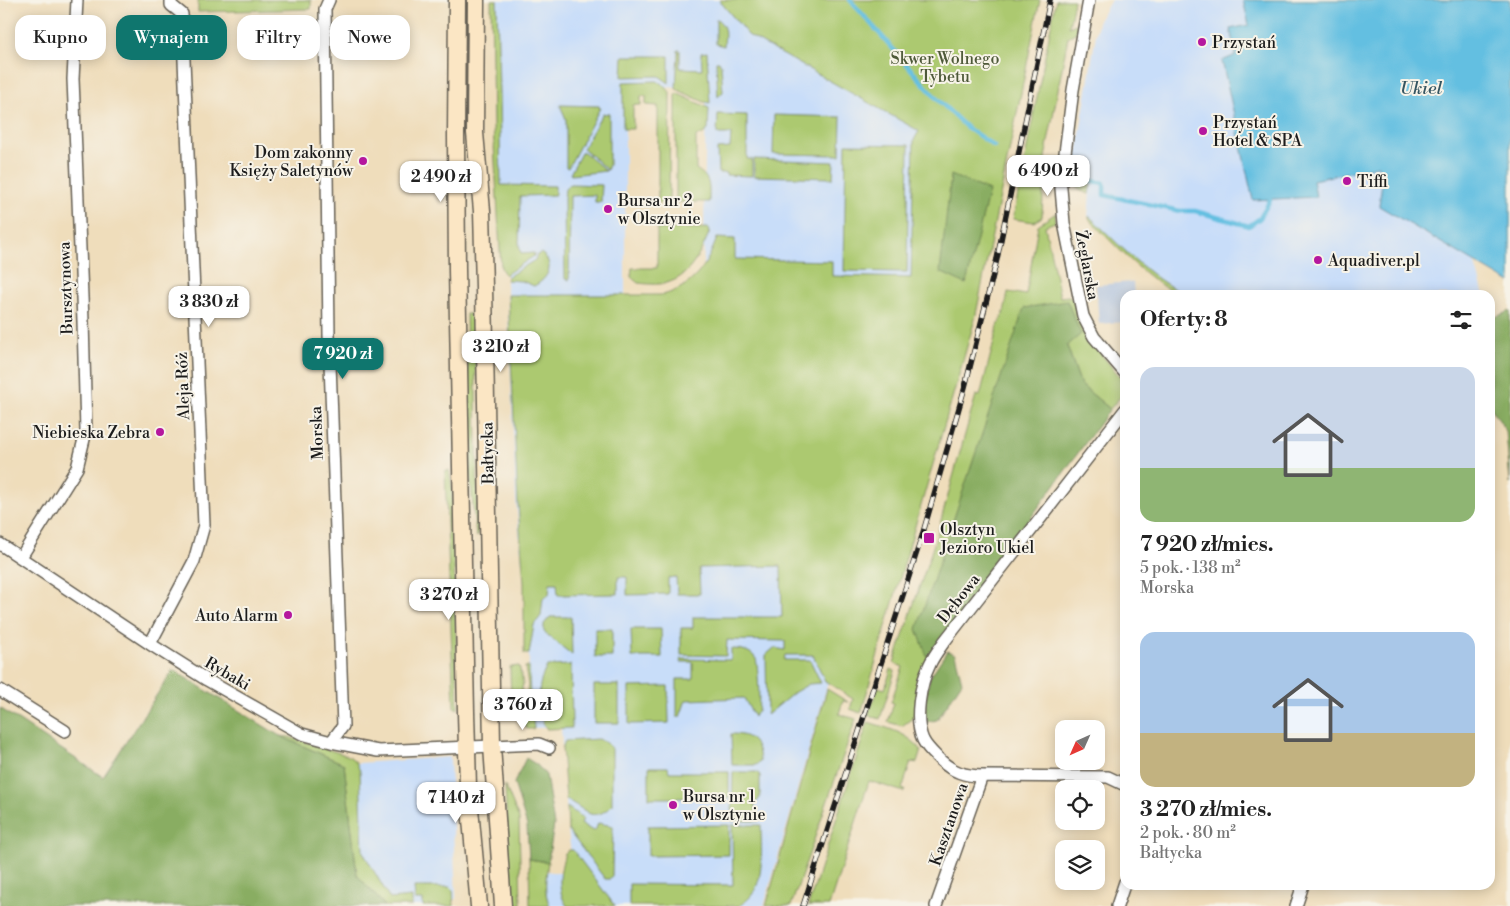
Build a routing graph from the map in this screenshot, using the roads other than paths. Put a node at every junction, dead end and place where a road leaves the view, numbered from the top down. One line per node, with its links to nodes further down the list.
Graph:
1 (77, 0): 10 (street, Bursztynowa)
2 (171, 0): 11 (street, Aleja Róż)
3 (329, 0): 14 (street, Morska)
4 (456, 0): 15 (main road, Bałtycka)
5 (476, 0): 16 (main road, Bałtycka)
6 (1089, 0): 7 (street, Żeglarska)
7 (1120, 367)
8 (1120, 416): 18 (street, Dębowa)
9 (0, 544): 10 (street, Rybaki)
10 (21, 557): 11 (street, Rybaki)
11 (150, 644): 14 (street, Rybaki)
12 (0, 690): 13 (street)
13 (65, 732)
14 (331, 742): 15 (street, Rybaki)
15 (467, 746): 16 (street, Rybaki); 22 (main road, Bałtycka)
16 (492, 746): 17 (street, Rybaki); 23 (main road, Bałtycka)
17 (548, 748)
18 (982, 776): 19 (street, Kasztanowa); 24 (street, Kasztanowa)
19 (1120, 783)
20 (1122, 890): 25 (street)
21 (1301, 890): 26 (street)
22 (479, 906)
23 (503, 906)
24 (936, 906)
25 (1117, 906)
26 (1296, 906)

